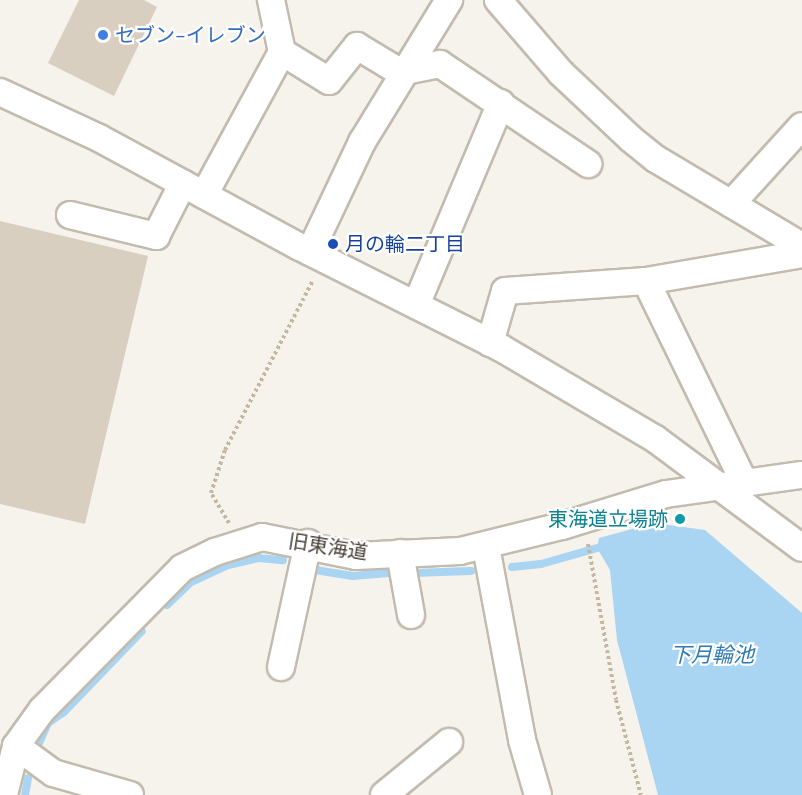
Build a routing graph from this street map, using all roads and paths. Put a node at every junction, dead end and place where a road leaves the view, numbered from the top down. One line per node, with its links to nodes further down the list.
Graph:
1 (271, 0): 4 (street)
2 (449, 0): 5 (street)
3 (498, 0): 11 (street)
4 (282, 52): 5 (street); 10 (street)
5 (405, 71): 7 (street); 15 (street)
6 (0, 92): 10 (street)
7 (501, 103): 9 (street); 17 (street)
8 (802, 126): 11 (street)
9 (588, 164)
10 (193, 189): 12 (street); 15 (street)
11 (730, 204): 13 (street)
12 (70, 215)
13 (802, 246)
14 (802, 254): 16 (street)
15 (317, 255): 17 (street); 23 (path)
16 (646, 281): 18 (street); 20 (street)
17 (416, 305): 18 (street)
18 (490, 343): 20 (street)
19 (802, 475): 20 (street, 旧東海道)
20 (735, 486): 24 (street, 旧東海道); 25 (street)
21 (585, 534): 35 (path)
22 (308, 543): 23 (street, 旧東海道); 26 (street, 旧東海道); 28 (street)
23 (241, 544): 30 (street, 旧東海道)
24 (486, 547): 26 (street, 旧東海道); 34 (street)
25 (802, 548)
26 (400, 553): 27 (street)
27 (411, 615)
28 (281, 667)
29 (449, 742): 33 (street)
30 (16, 746): 31 (street, 旧東海道); 32 (street)
31 (4, 795)
32 (130, 795)
33 (384, 795)
34 (538, 795)
35 (640, 795)

